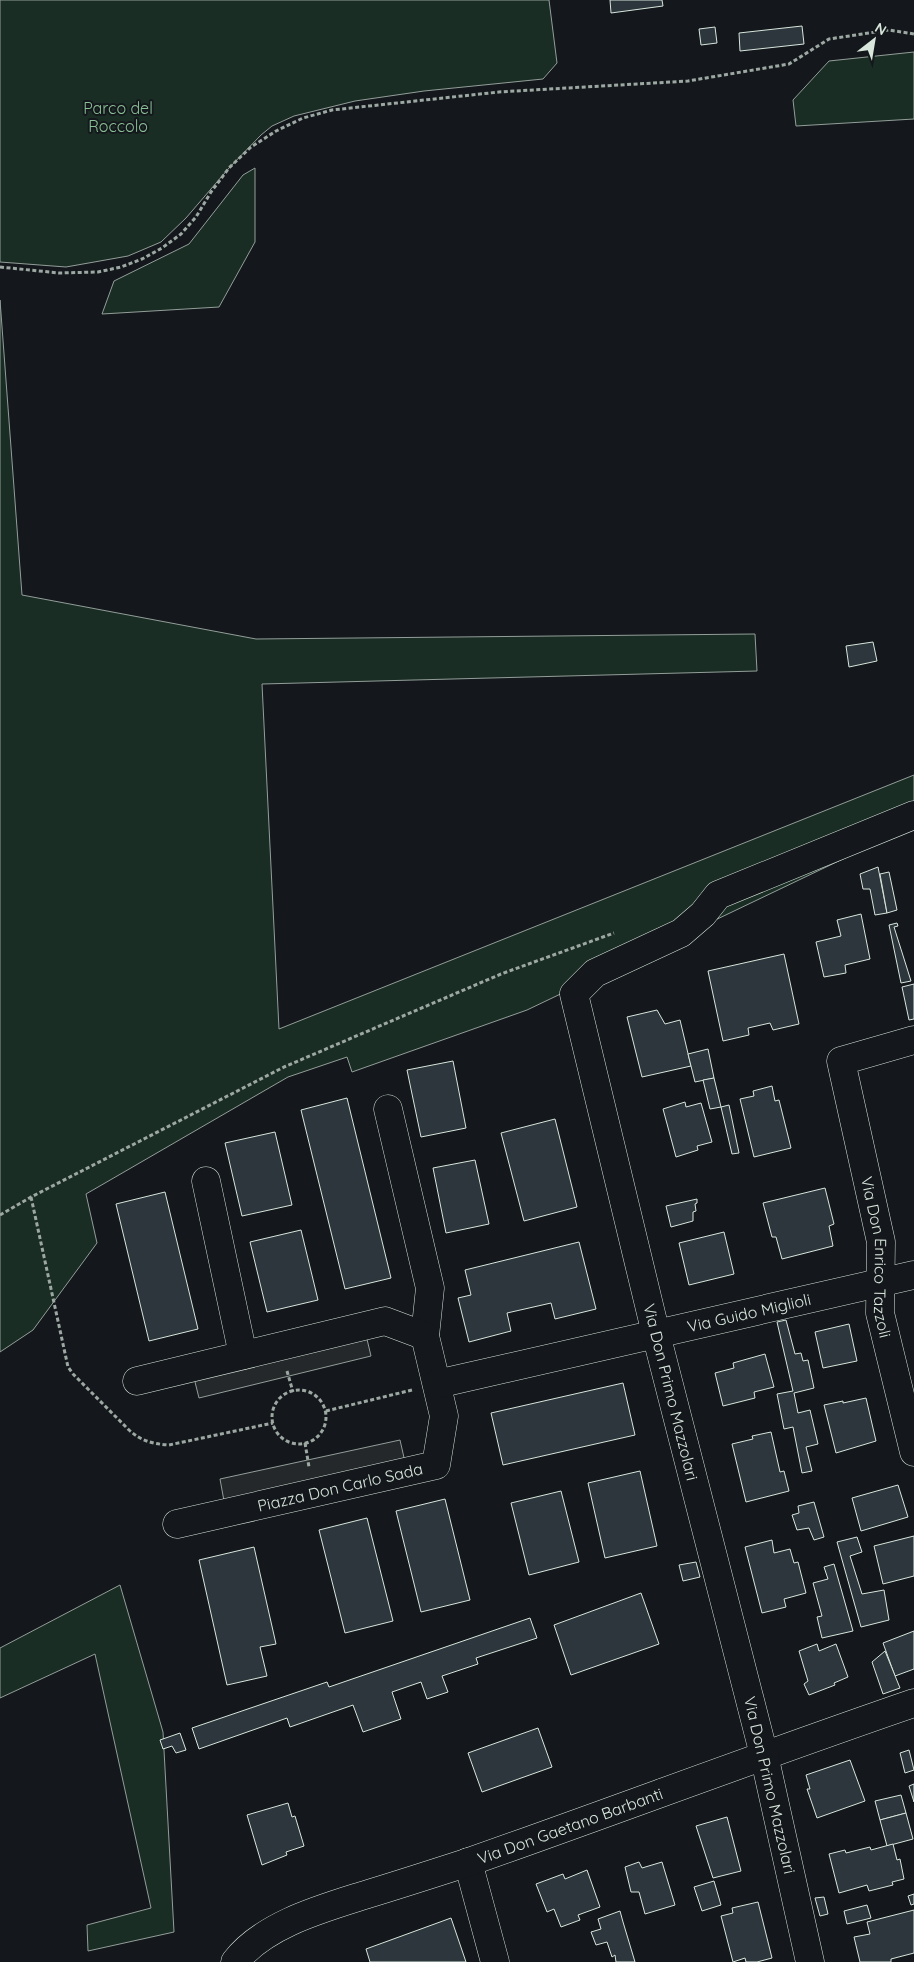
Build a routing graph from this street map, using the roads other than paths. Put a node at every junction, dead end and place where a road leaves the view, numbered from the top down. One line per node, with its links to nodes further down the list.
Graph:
1 (914, 814): 7 (street, Via Don Primo Mazzolari)
2 (914, 1040): 6 (street, Via Don Enrico Tazzoli)
3 (388, 1109): 8 (street, Piazza Don Carlo Sada)
4 (206, 1181): 9 (street)
5 (914, 1275): 6 (street, Via Guido Miglioli)
6 (881, 1282): 7 (street, Via Guido Miglioli); 12 (street, Via Don Enrico Tazzoli)
7 (656, 1334): 11 (street, Via Guido Miglioli); 15 (street, Via Don Primo Mazzolari)
8 (425, 1336): 9 (street); 11 (street, Piazza Don Carlo Sada)
9 (243, 1355): 10 (street)
10 (137, 1381)
11 (437, 1384): 13 (street, Piazza Don Carlo Sada)
12 (914, 1452)
13 (177, 1524)
14 (914, 1703): 15 (street, Via Don Gaetano Barbanti)
15 (764, 1754): 16 (street, Via Don Gaetano Barbanti); 19 (street, Via Don Primo Mazzolari)
16 (468, 1862): 17 (street, Via Don Gaetano Barbanti); 18 (street)
17 (235, 1962)
18 (494, 1962)
19 (810, 1962)

